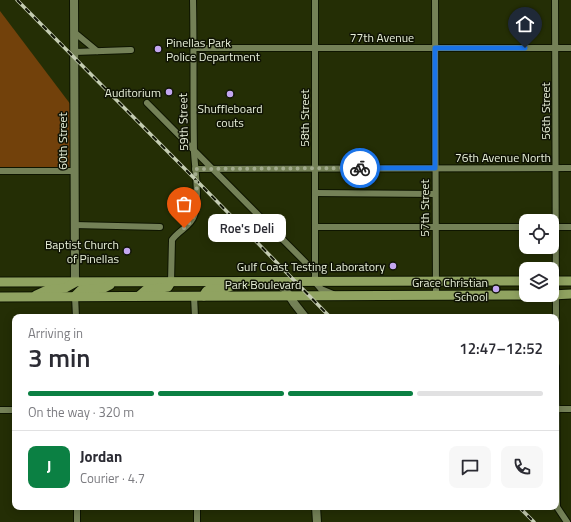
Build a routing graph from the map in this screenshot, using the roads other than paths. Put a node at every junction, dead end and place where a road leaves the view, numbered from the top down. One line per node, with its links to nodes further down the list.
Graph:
1 (74, 0): 6 (street, 60th Street)
2 (193, 0): 7 (street, 59th Street)
3 (314, 0): 8 (street, 58th Street)
4 (435, 0): 9 (street, 57th Street)
5 (555, 0): 10 (street, 56th Street)
6 (74, 32): 13 (street); 14 (street, 60th Street)
7 (194, 48): 8 (street, 77th Avenue); 16 (street, 59th Street)
8 (314, 48): 9 (street, 77th Avenue); 17 (street, 58th Street)
9 (435, 48): 10 (street, 77th Avenue); 18 (street, 57th Street)
10 (556, 48): 11 (street, 77th Avenue); 19 (street, 56th Street)
11 (571, 48)
12 (131, 50): 13 (street)
13 (97, 51): 14 (street)
14 (74, 52): 24 (street, 60th Street)
15 (147, 103): 16 (street)
16 (194, 152): 21 (street, 59th Street); 22 (street)
17 (315, 168): 18 (street, 76th Avenue North); 22 (street, 76th Avenue North); 25 (street, 58th Street)
18 (435, 168): 19 (street, 76th Avenue North); 26 (street, 57th Street)
19 (556, 168): 20 (street, 76th Avenue North); 27 (street, 56th Street)
20 (571, 168)
21 (195, 169): 22 (street, 76th Avenue North); 42 (street, 59th Street)
22 (211, 169): 35 (street)
23 (0, 171): 24 (street)
24 (74, 171): 28 (street, 60th Street)
25 (315, 193): 26 (street); 30 (street, 58th Street)
26 (435, 194): 31 (street, 57th Street)
27 (554, 214)
28 (74, 226): 29 (street); 40 (street, 60th Street)
29 (160, 227)
30 (315, 227): 31 (street); 35 (street, 58th Street)
31 (436, 227): 32 (street); 46 (street, 57th Street)
32 (519, 227)
33 (559, 227): 34 (street)
34 (571, 227)
35 (315, 272): 45 (street, 58th Street)
36 (519, 281): 46 (main road, Park Boulevard)
37 (559, 281): 38 (main road)
38 (571, 281)
39 (0, 282): 40 (main road, Park Boulevard)
40 (75, 282): 41 (main road, Park Boulevard); 53 (main road)
41 (112, 282): 42 (main road, Park Boulevard); 54 (main road)
42 (171, 282): 43 (main road, Park Boulevard); 55 (main road)
43 (238, 282): 44 (main road, Park Boulevard); 56 (main road)
44 (275, 282): 45 (main road, Park Boulevard); 57 (street)
45 (315, 282): 46 (main road, Park Boulevard); 48 (street)
46 (436, 282): 49 (street, 57th Street)
47 (571, 294): 51 (main road)
48 (337, 295): 49 (main road, Park Boulevard); 57 (main road, Park Boulevard)
49 (436, 295): 50 (main road, Park Boulevard)
50 (519, 295)
51 (559, 295)
52 (0, 296): 53 (main road, Park Boulevard)
53 (33, 296): 54 (main road, Park Boulevard)
54 (76, 296): 55 (main road, Park Boulevard); 59 (street)
55 (139, 296): 56 (main road, Park Boulevard)
56 (199, 296): 57 (main road, Park Boulevard); 60 (street)
57 (290, 296): 61 (street)
58 (555, 302): 62 (street, 56th Street)
59 (76, 314)
60 (196, 314)
61 (303, 314)
62 (556, 314)
63 (571, 408): 64 (street)
64 (559, 409)
65 (0, 410): 66 (street)
66 (12, 410)
67 (77, 510): 72 (street)
68 (197, 510): 73 (street)
69 (316, 510): 74 (street)
70 (559, 510): 71 (street)
71 (566, 521)
72 (77, 522)
73 (197, 522)
74 (316, 522)

